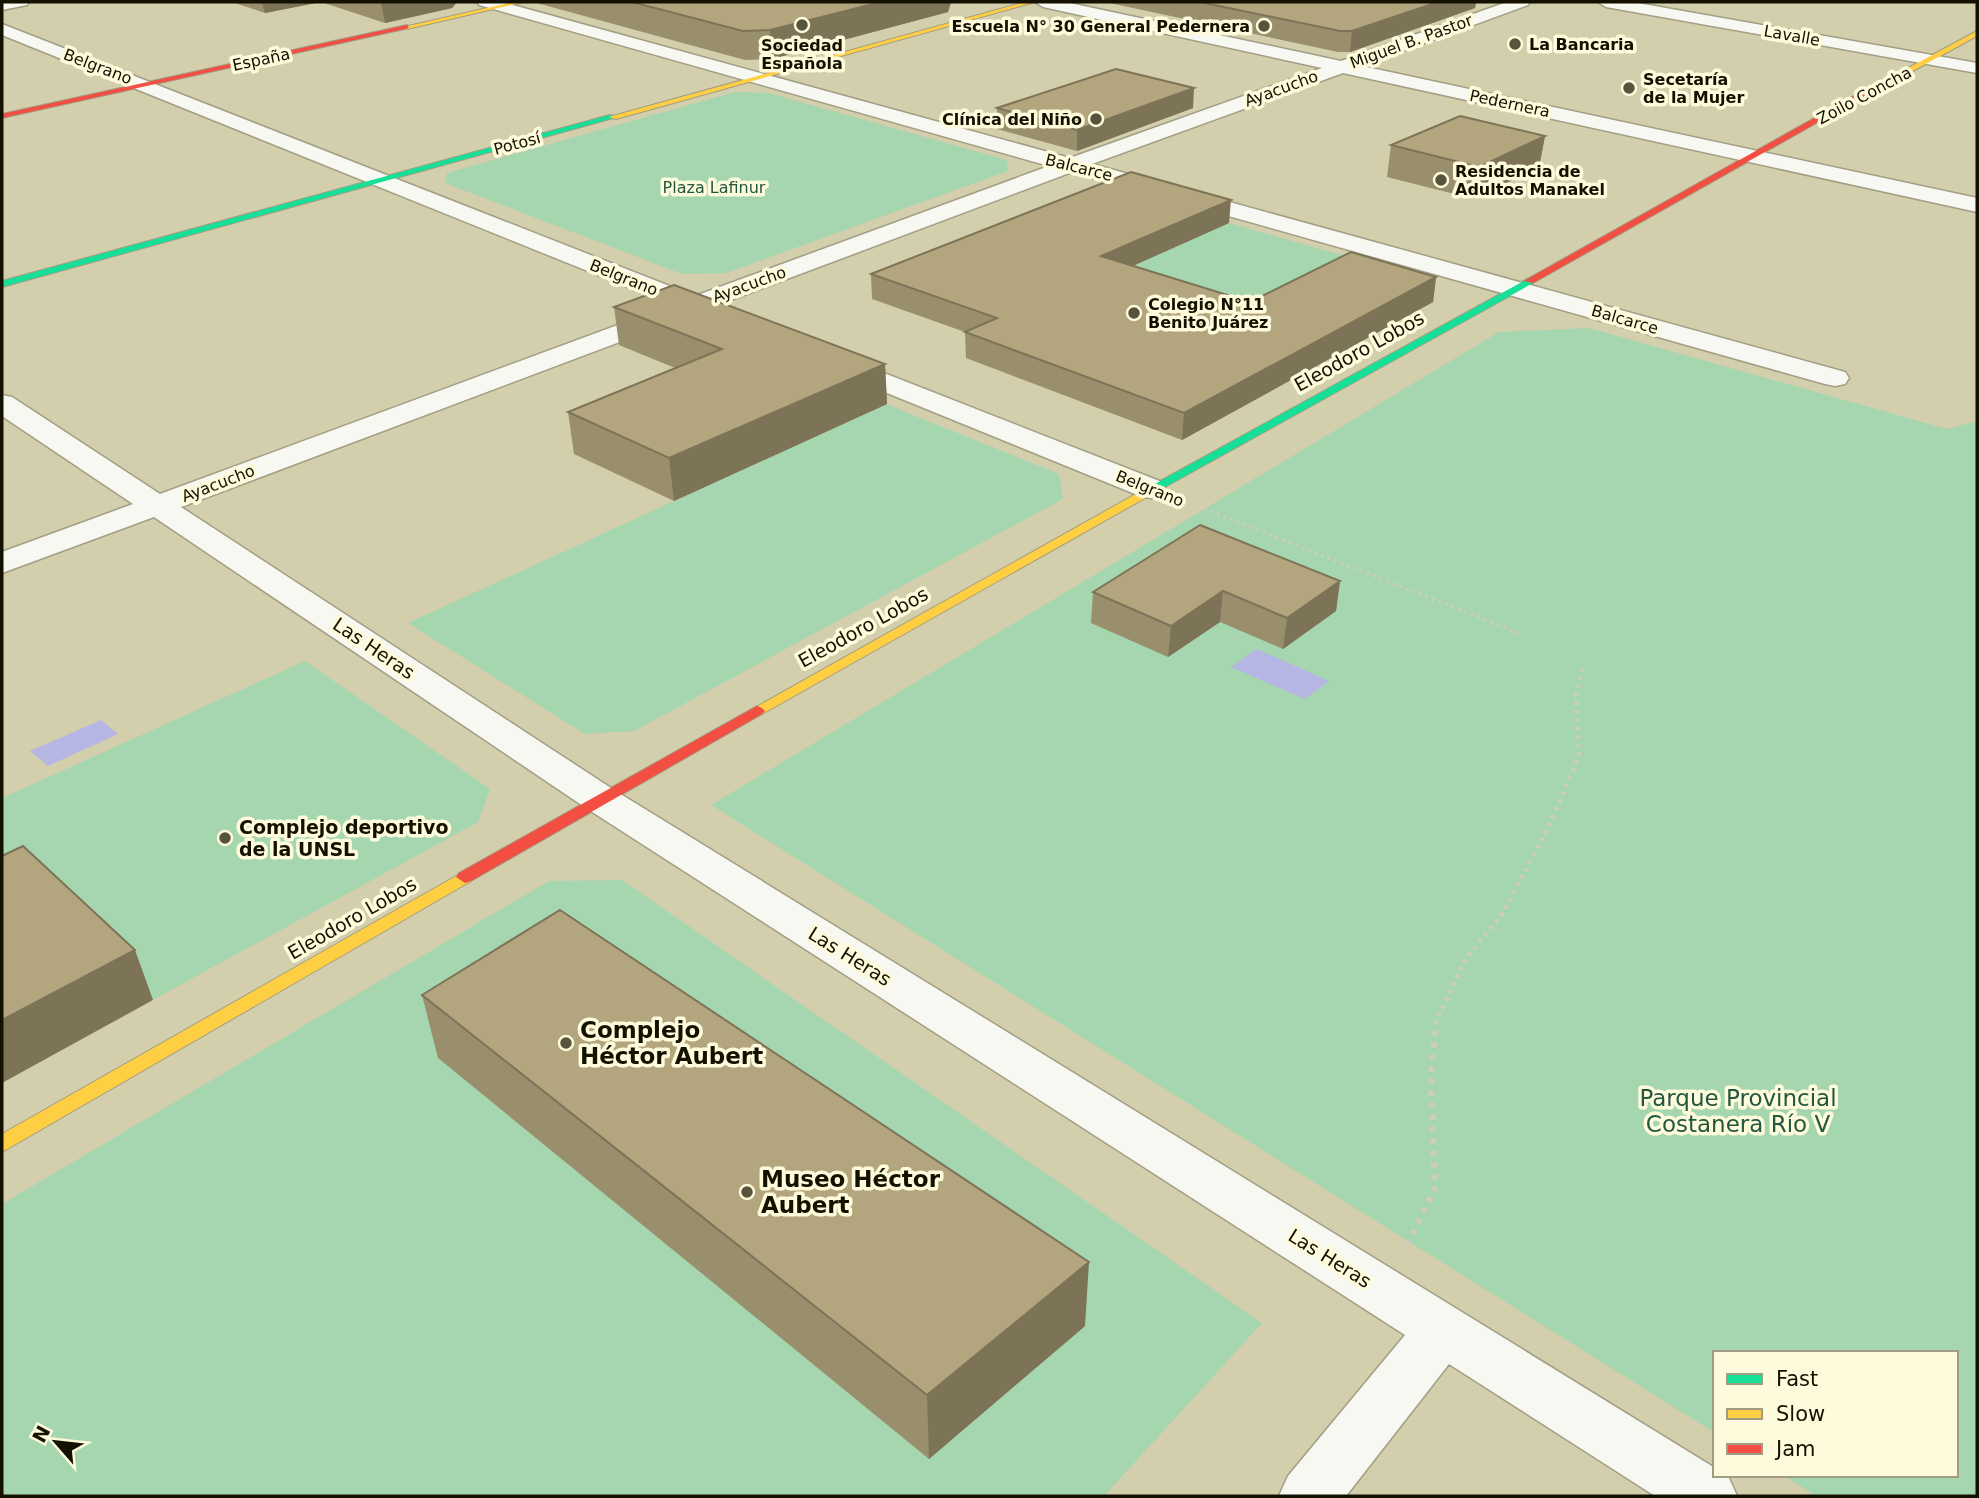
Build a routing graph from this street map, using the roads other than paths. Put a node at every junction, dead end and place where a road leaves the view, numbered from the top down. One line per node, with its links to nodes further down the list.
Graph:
1 (21, 2): 8 (street)
2 (521, 2): 7 (street, España)
3 (1032, 2): 14 (street, Potosí)
4 (1043, 2): 12 (street, Pedernera)
5 (1522, 2): 12 (street, Miguel B. Pastor)
6 (1606, 2): 11 (street, Lavalle)
7 (492, 4): 14 (street, Balcarce); 15 (street, España)
8 (2, 5)
9 (2, 29): 15 (street, Belgrano)
10 (1977, 33): 11 (street, Zoilo Concha)
11 (1930, 59): 13 (street, Lavalle); 17 (street, Zoilo Concha)
12 (1340, 67): 17 (street, Pedernera); 18 (street, Ayacucho)
13 (1977, 68)
14 (757, 77): 18 (street, Balcarce); 19 (street, Potosí)
15 (145, 84): 16 (street, España); 19 (street, Belgrano)
16 (2, 116)
17 (1750, 156): 20 (street, Pedernera); 22 (street, Eleodoro Lobos)
18 (1073, 165): 22 (street, Balcarce); 23 (street, Ayacucho)
19 (383, 180): 21 (street, Potosí); 23 (street, Belgrano)
20 (1977, 205)
21 (2, 284)
22 (1516, 288): 26 (street, Balcarce); 28 (street, Eleodoro Lobos)
23 (693, 305): 24 (street, Belgrano); 29 (street, Ayacucho)
24 (724, 317)
25 (811, 352): 28 (street, Belgrano)
26 (1835, 379)
27 (2, 403): 29 (street, Las Heras)
28 (1151, 489): 31 (street, Eleodoro Lobos)
29 (159, 505): 30 (street, Ayacucho); 31 (street, Las Heras)
30 (2, 563)
31 (600, 799): 32 (street, Eleodoro Lobos); 33 (street, Las Heras)
32 (2, 1143)
33 (1443, 1329): 34 (street); 35 (street, Las Heras)
34 (1308, 1496)
35 (1707, 1496)

